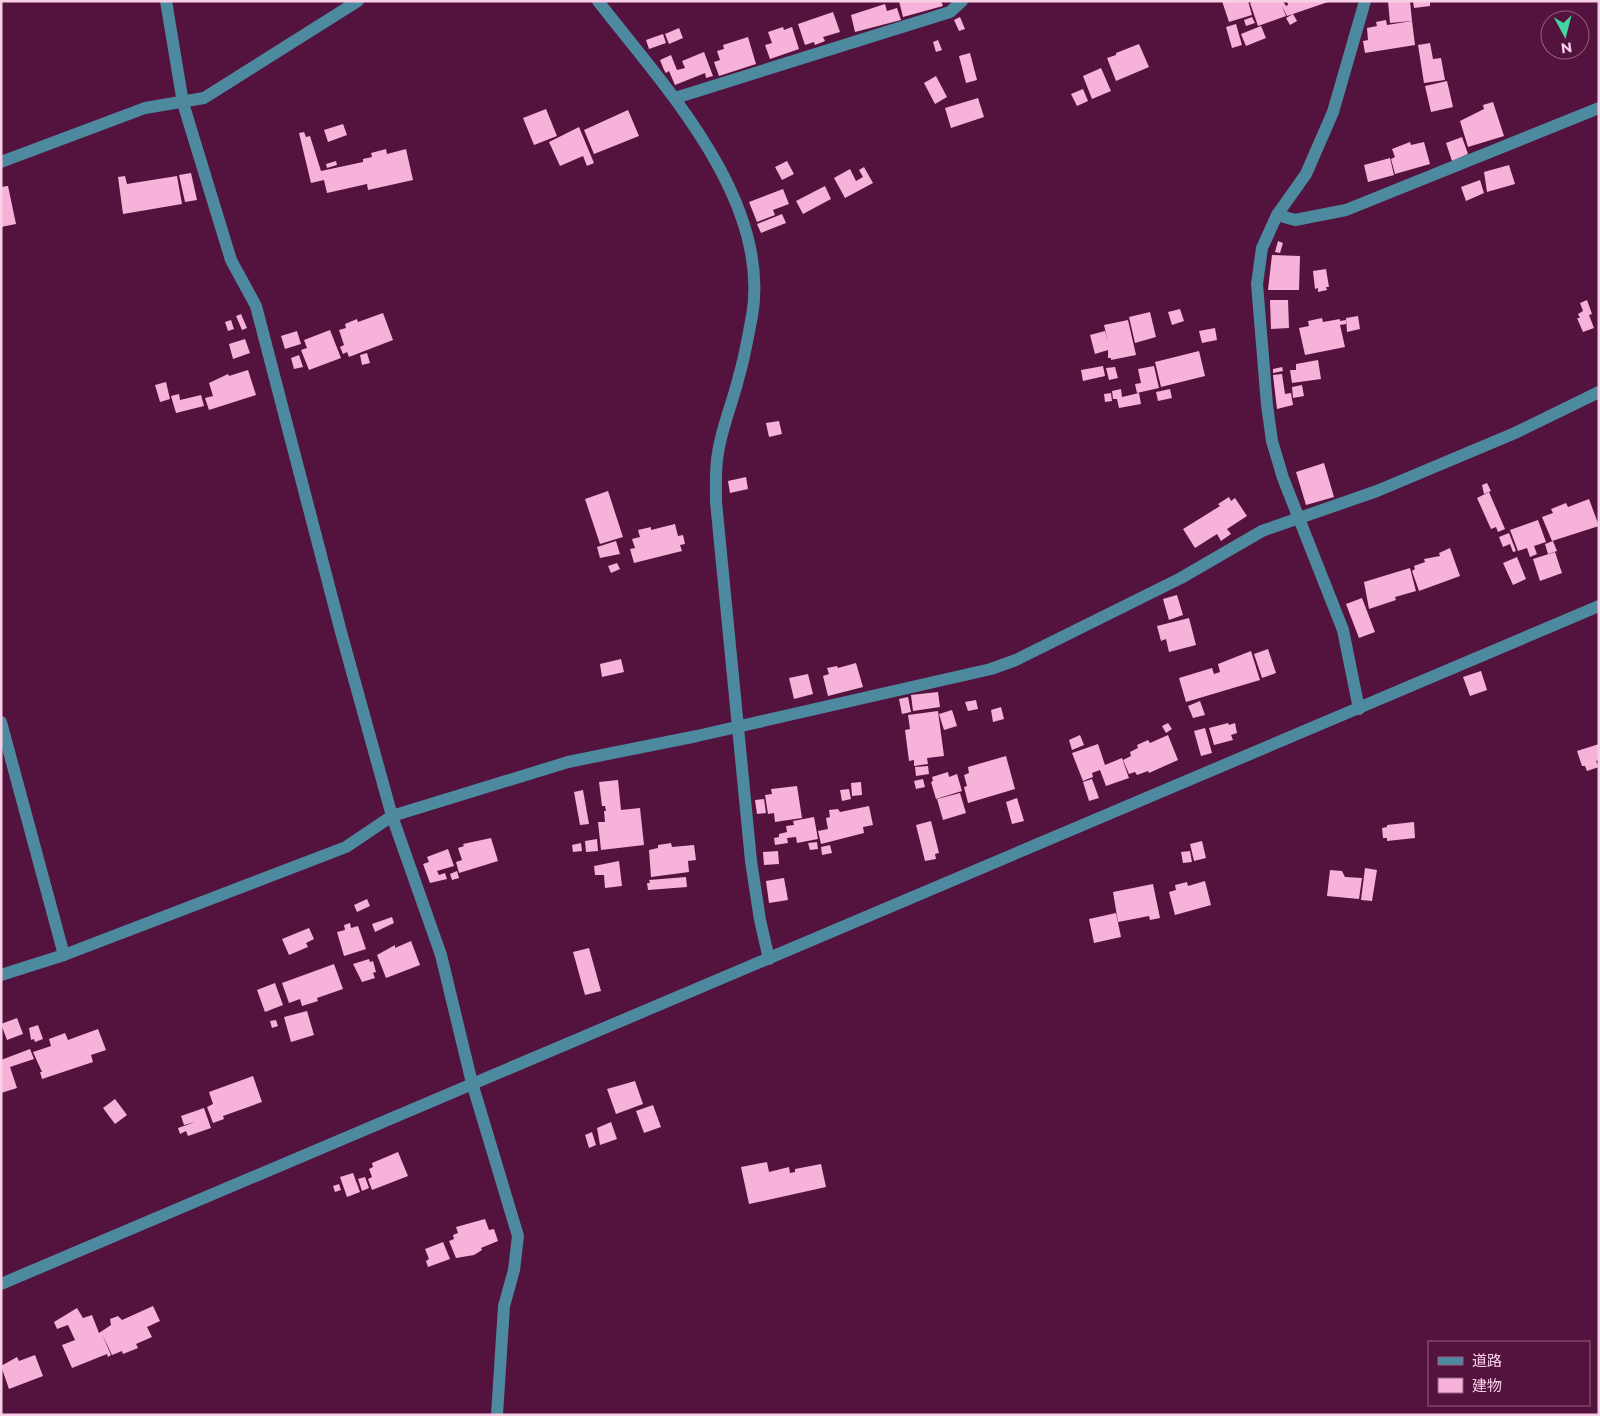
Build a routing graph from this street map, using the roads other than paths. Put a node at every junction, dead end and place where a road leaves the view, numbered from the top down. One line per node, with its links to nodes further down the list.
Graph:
1 (166, 1): 7 (street)
2 (358, 1): 7 (street)
3 (598, 1): 6 (street)
4 (962, 1): 6 (street)
5 (1365, 1): 10 (street)
6 (675, 98): 16 (street)
7 (183, 103): 9 (street); 17 (street)
8 (1599, 108): 10 (street)
9 (1, 162)
10 (1277, 215): 12 (street)
11 (1599, 392): 12 (street)
12 (1298, 518): 14 (street); 16 (street)
13 (1599, 606): 14 (street)
14 (1359, 709): 19 (street)
15 (1, 722): 18 (street)
16 (738, 726): 17 (street); 19 (street)
17 (392, 816): 18 (street); 21 (street)
18 (64, 955): 20 (street)
19 (769, 958): 21 (street)
20 (1, 975)
21 (472, 1083): 22 (street); 23 (street)
22 (1, 1284)
23 (497, 1415)

